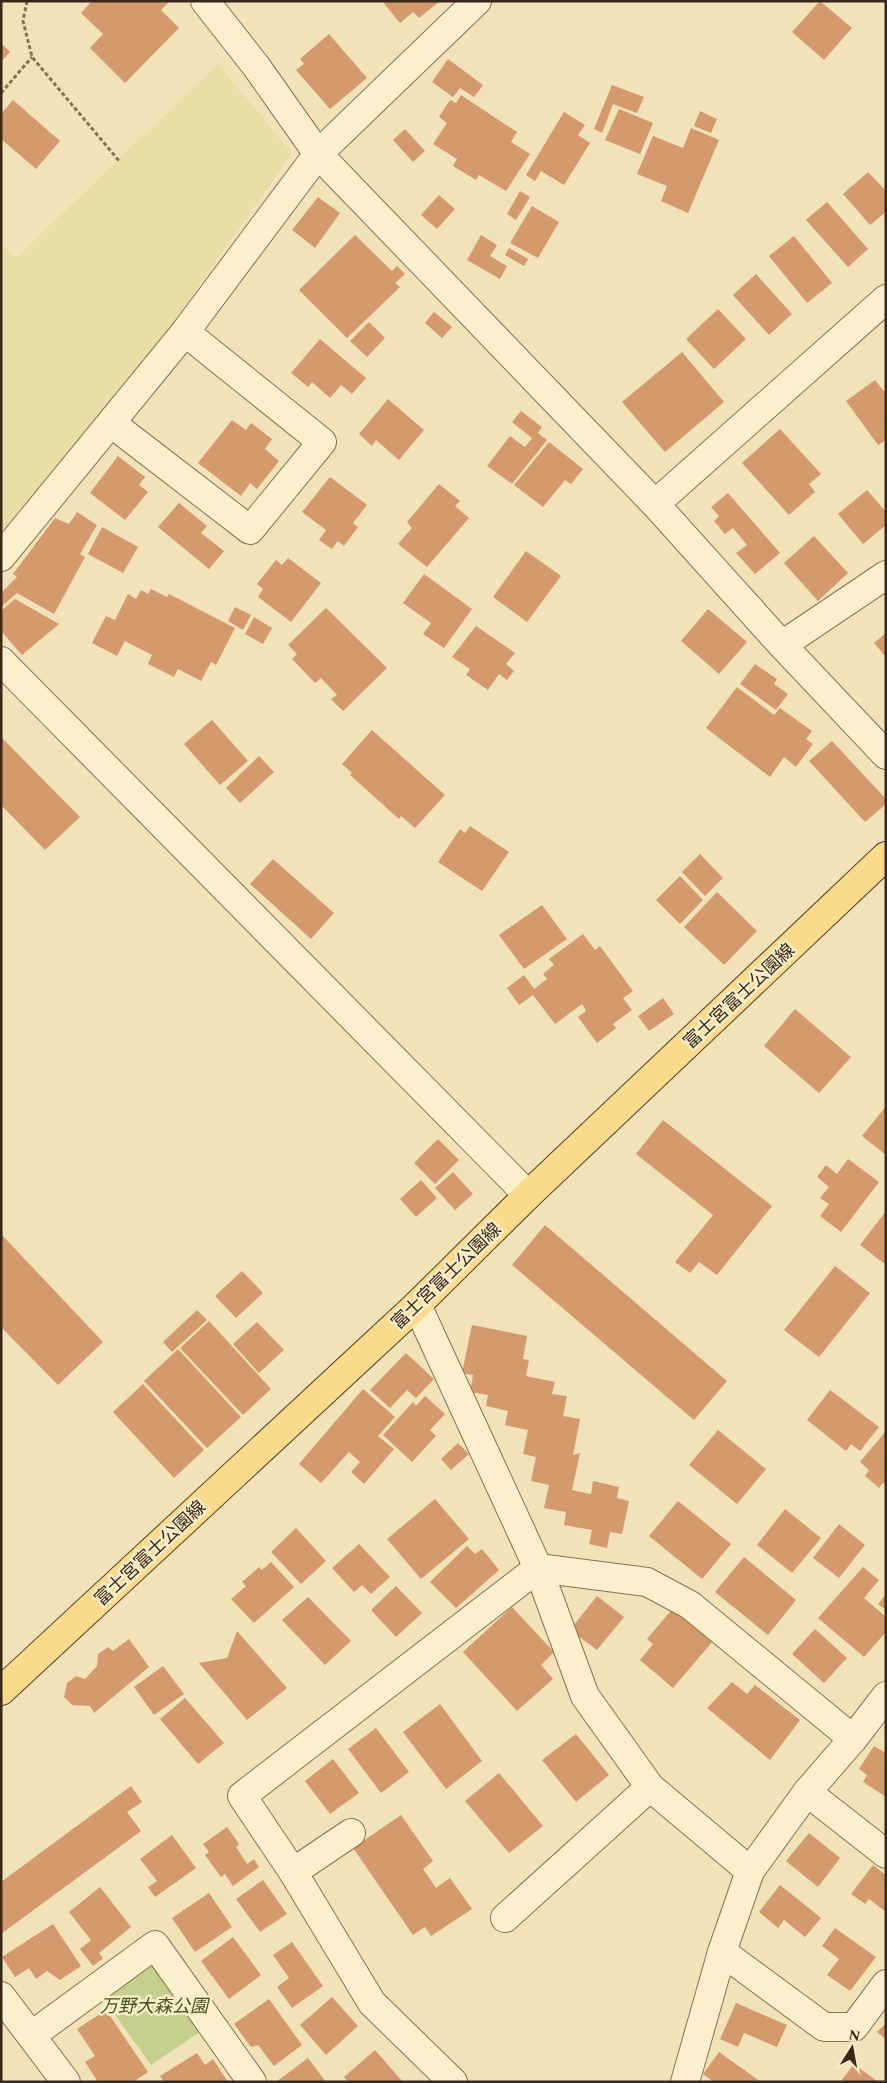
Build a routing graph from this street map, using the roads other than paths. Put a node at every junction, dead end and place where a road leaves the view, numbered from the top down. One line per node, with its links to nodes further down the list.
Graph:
1 (205, 1): 3 (street)
2 (477, 1): 3 (street)
3 (318, 154): 5 (street); 7 (street)
4 (886, 299): 7 (street)
5 (185, 332): 6 (street); 6 (street)
6 (111, 423): 8 (street)
7 (655, 504): 10 (street)
8 (1, 557)
9 (886, 575): 10 (street)
10 (782, 645): 12 (street)
11 (1, 661): 14 (street)
12 (886, 755)
13 (886, 856): 14 (main road, 富士宮富士公園線)
14 (528, 1195): 15 (main road, 富士宮富士公園線)
15 (417, 1305): 16 (street); 17 (main road, 富士宮富士公園線)
16 (538, 1568): 19 (street); 20 (street); 25 (street)
17 (1, 1691)
18 (886, 1696): 19 (street)
19 (853, 1740): 21 (street)
20 (650, 1787): 24 (street); 26 (street)
21 (807, 1792): 23 (street); 24 (street)
22 (351, 1833): 25 (street)
23 (886, 1854)
24 (750, 1871): 27 (street)
25 (293, 1872): 33 (street)
26 (505, 1918)
27 (722, 1952): 28 (street); 34 (street)
28 (886, 1984)
29 (1, 1996): 30 (street)
30 (32, 2035): 31 (street); 32 (street)
31 (66, 2082)
32 (252, 2082)
33 (453, 2082)
34 (685, 2082)

